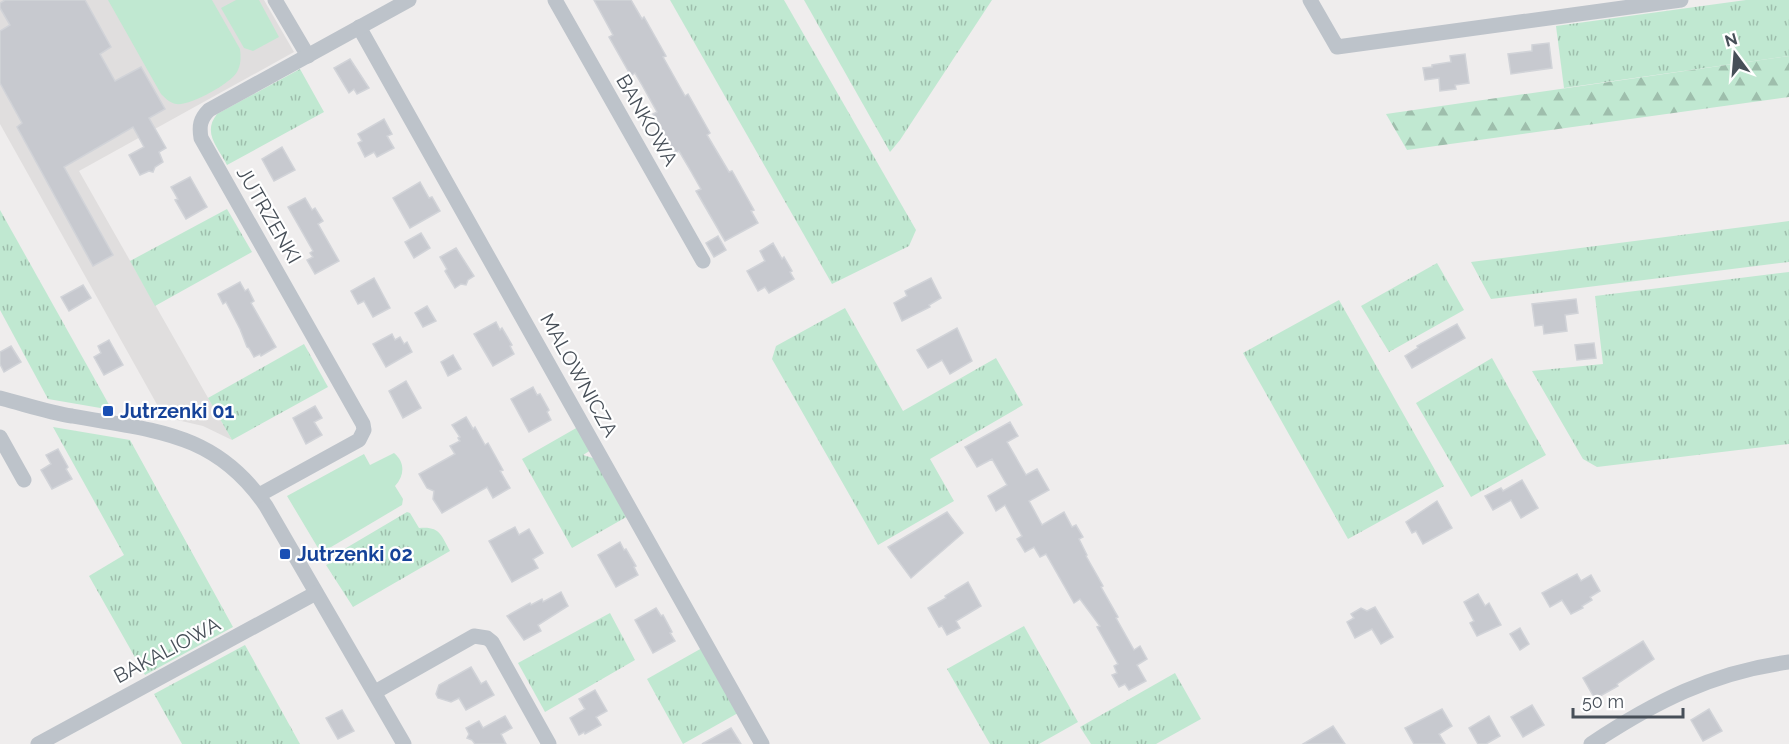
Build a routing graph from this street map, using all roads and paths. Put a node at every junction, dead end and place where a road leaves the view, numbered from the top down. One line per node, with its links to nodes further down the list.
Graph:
1 (275, 0): 7 (street)
2 (409, 0): 6 (street, JUTRZENKI)
3 (555, 0): 8 (street, BANKOWA)
4 (1310, 0): 5 (street)
5 (1681, 0)
6 (359, 27): 7 (street, JUTRZENKI); 19 (street, MALOWNICZA)
7 (308, 56): 12 (street, JUTRZENKI)
8 (703, 261)
9 (0, 398): 12 (street)
10 (0, 437): 11 (street)
11 (24, 480)
12 (259, 495): 13 (street)
13 (316, 593): 15 (street); 16 (street, BAKALIOWA)
14 (1789, 662): 20 (street)
15 (375, 692): 17 (street); 18 (street)
16 (38, 744)
17 (404, 744)
18 (549, 744)
19 (762, 744)
20 (1591, 744)

